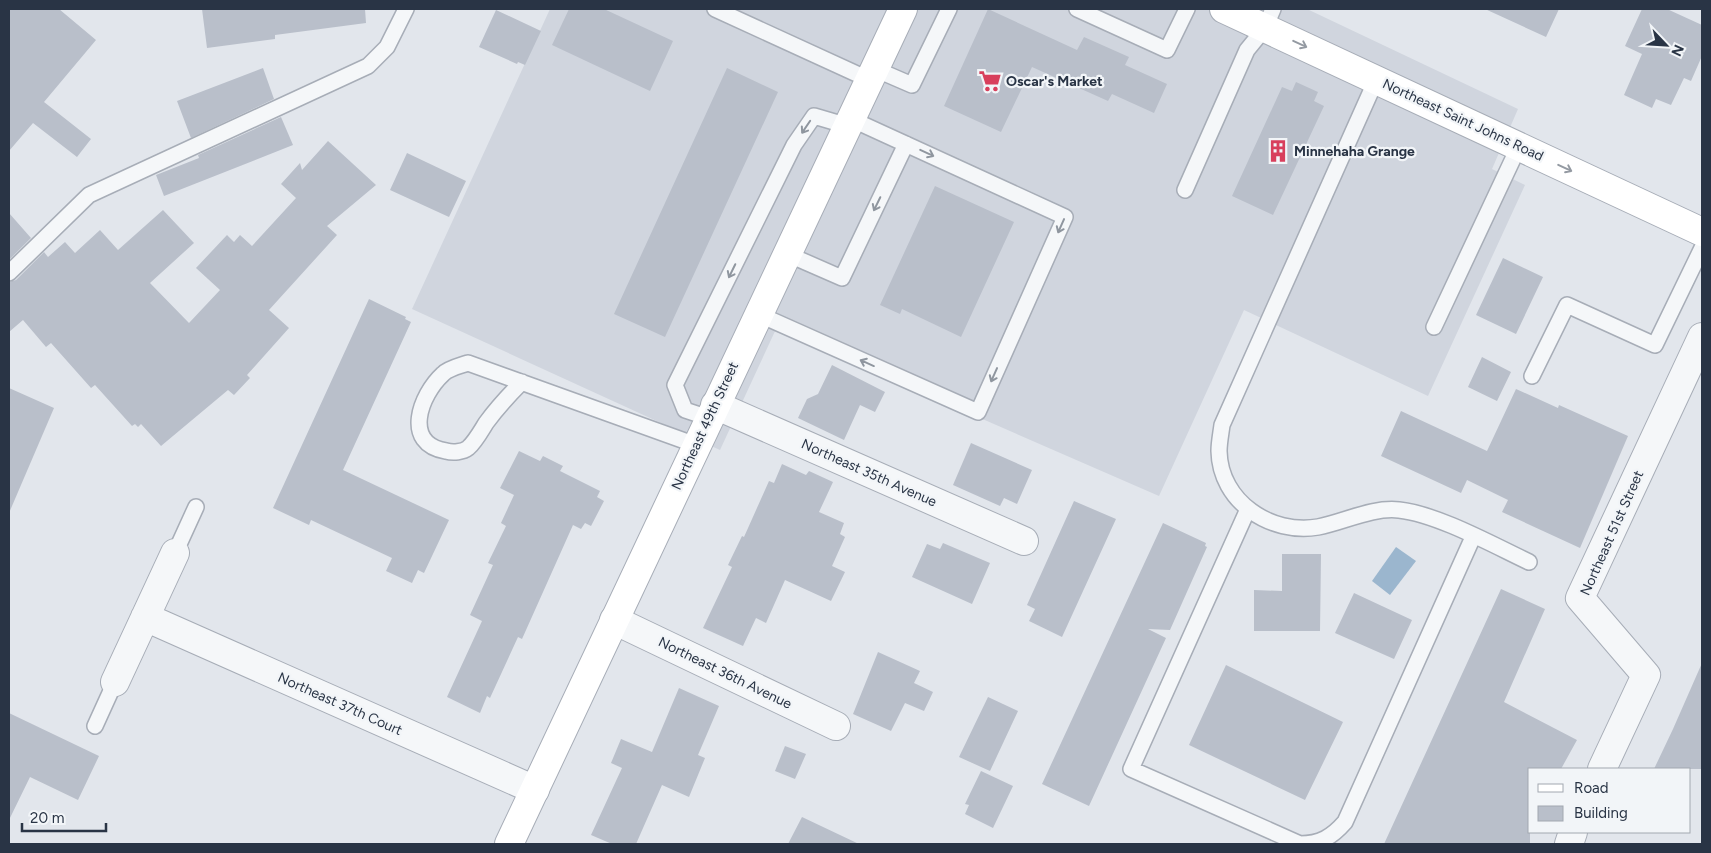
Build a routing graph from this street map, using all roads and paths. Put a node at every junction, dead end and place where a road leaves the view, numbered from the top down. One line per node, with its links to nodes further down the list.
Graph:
1 (406, 9): 18 (lane)
2 (715, 9): 9 (lane)
3 (903, 9): 9 (street, Northeast 49th Street)
4 (949, 9): 9 (lane)
5 (1077, 9): 6 (lane)
6 (1186, 9)
7 (1224, 9): 8 (street, Northeast Saint Johns Road)
8 (1269, 18): 10 (street, Northeast Saint Johns Road, one-way to 10); 14 (lane)
9 (872, 74): 11 (street, Northeast 49th Street)
10 (1376, 80): 13 (street, Northeast Saint Johns Road); 27 (lane)
11 (849, 122): 12 (lane); 17 (street, Northeast 49th Street); 24 (lane, one-way to 24)
12 (906, 144): 17 (lane, one-way to 17); 19 (lane, one-way to 19)
13 (1519, 146): 15 (street, Northeast Saint Johns Road, one-way to 15); 20 (lane)
14 (1185, 190)
15 (1702, 232)
16 (1702, 248): 22 (lane)
17 (787, 254): 19 (street, Northeast 49th Street)
18 (9, 273)
19 (758, 314): 24 (street, Northeast 49th Street)
20 (1434, 327)
21 (1702, 337): 37 (street, Northeast 51st Street)
22 (1532, 376)
23 (522, 382): 23 (lane); 25 (lane)
24 (712, 412): 25 (street, Northeast 49th Street); 29 (street, Northeast 35th Avenue)
25 (696, 445): 33 (street, Northeast 49th Street)
26 (196, 507): 30 (lane)
27 (1248, 509): 28 (lane); 28 (lane)
28 (1473, 537): 31 (lane)
29 (1024, 541)
30 (175, 553): 32 (street)
31 (1529, 562)
32 (145, 617): 34 (street); 38 (street, Northeast 37th Court)
33 (614, 620): 36 (street, Northeast 36th Avenue); 38 (street, Northeast 49th Street)
34 (115, 682): 35 (lane)
35 (95, 726)
36 (836, 726)
37 (1602, 768)
38 (535, 790): 39 (street, Northeast 49th Street)
39 (510, 844)

